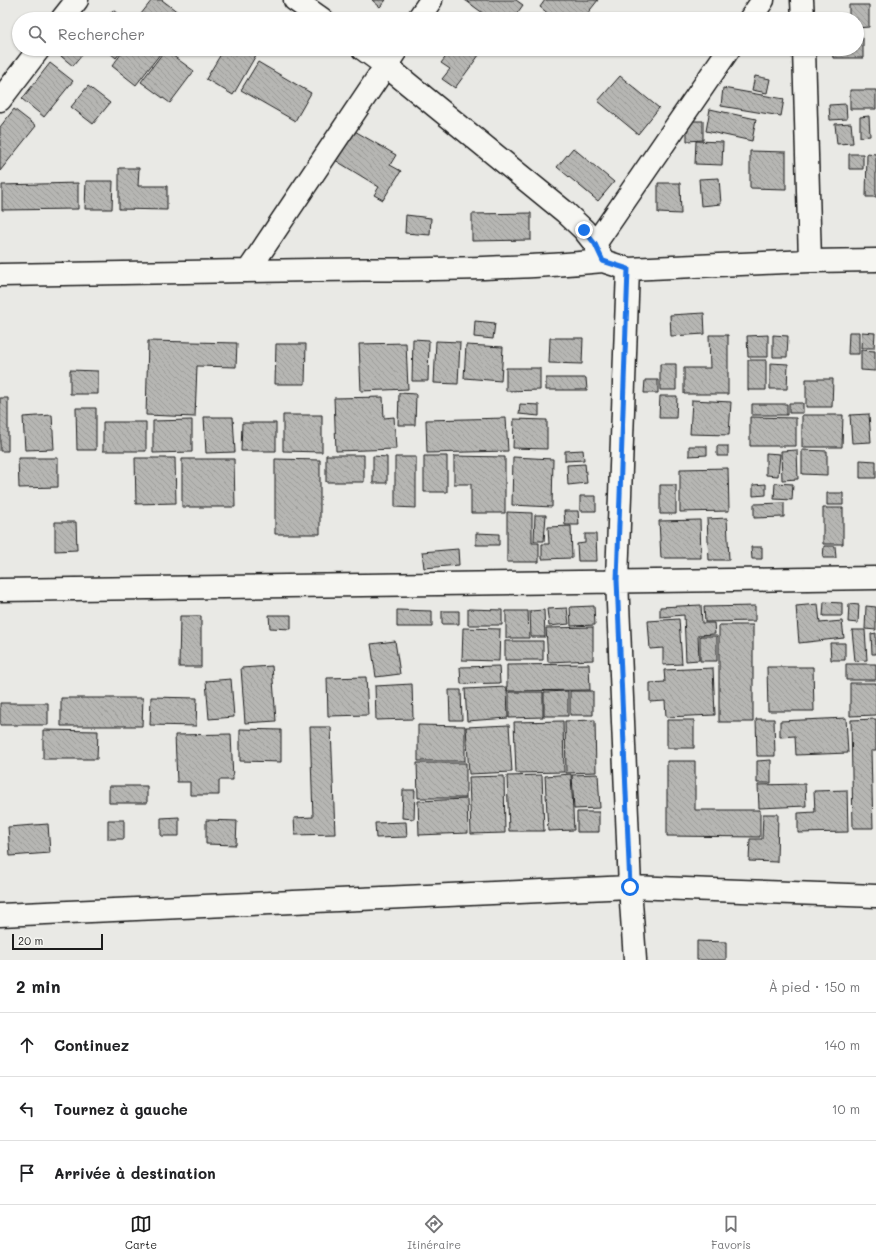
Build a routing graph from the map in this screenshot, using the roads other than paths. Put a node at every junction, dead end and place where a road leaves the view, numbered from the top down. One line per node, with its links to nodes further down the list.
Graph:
1 (77, 0): 6 (street)
2 (295, 0): 7 (street)
3 (432, 0): 8 (street)
4 (763, 0): 9 (street)
5 (802, 0): 10 (street)
6 (68, 12)
7 (312, 12)
8 (423, 12)
9 (755, 12)
10 (803, 12)
11 (34, 56): 15 (street)
12 (725, 56): 16 (street)
13 (804, 56): 18 (street)
14 (391, 57): 16 (street); 20 (street)
15 (0, 100)
16 (599, 252): 19 (street); 20 (street)
17 (876, 260): 18 (street)
18 (810, 261): 19 (street)
19 (628, 269): 23 (street)
20 (248, 271): 21 (street)
21 (0, 275)
22 (876, 578): 23 (street)
23 (617, 580): 24 (street); 25 (street)
24 (0, 590)
25 (630, 887): 26 (street); 27 (street); 28 (street)
26 (876, 896)
27 (0, 915)
28 (635, 960)

